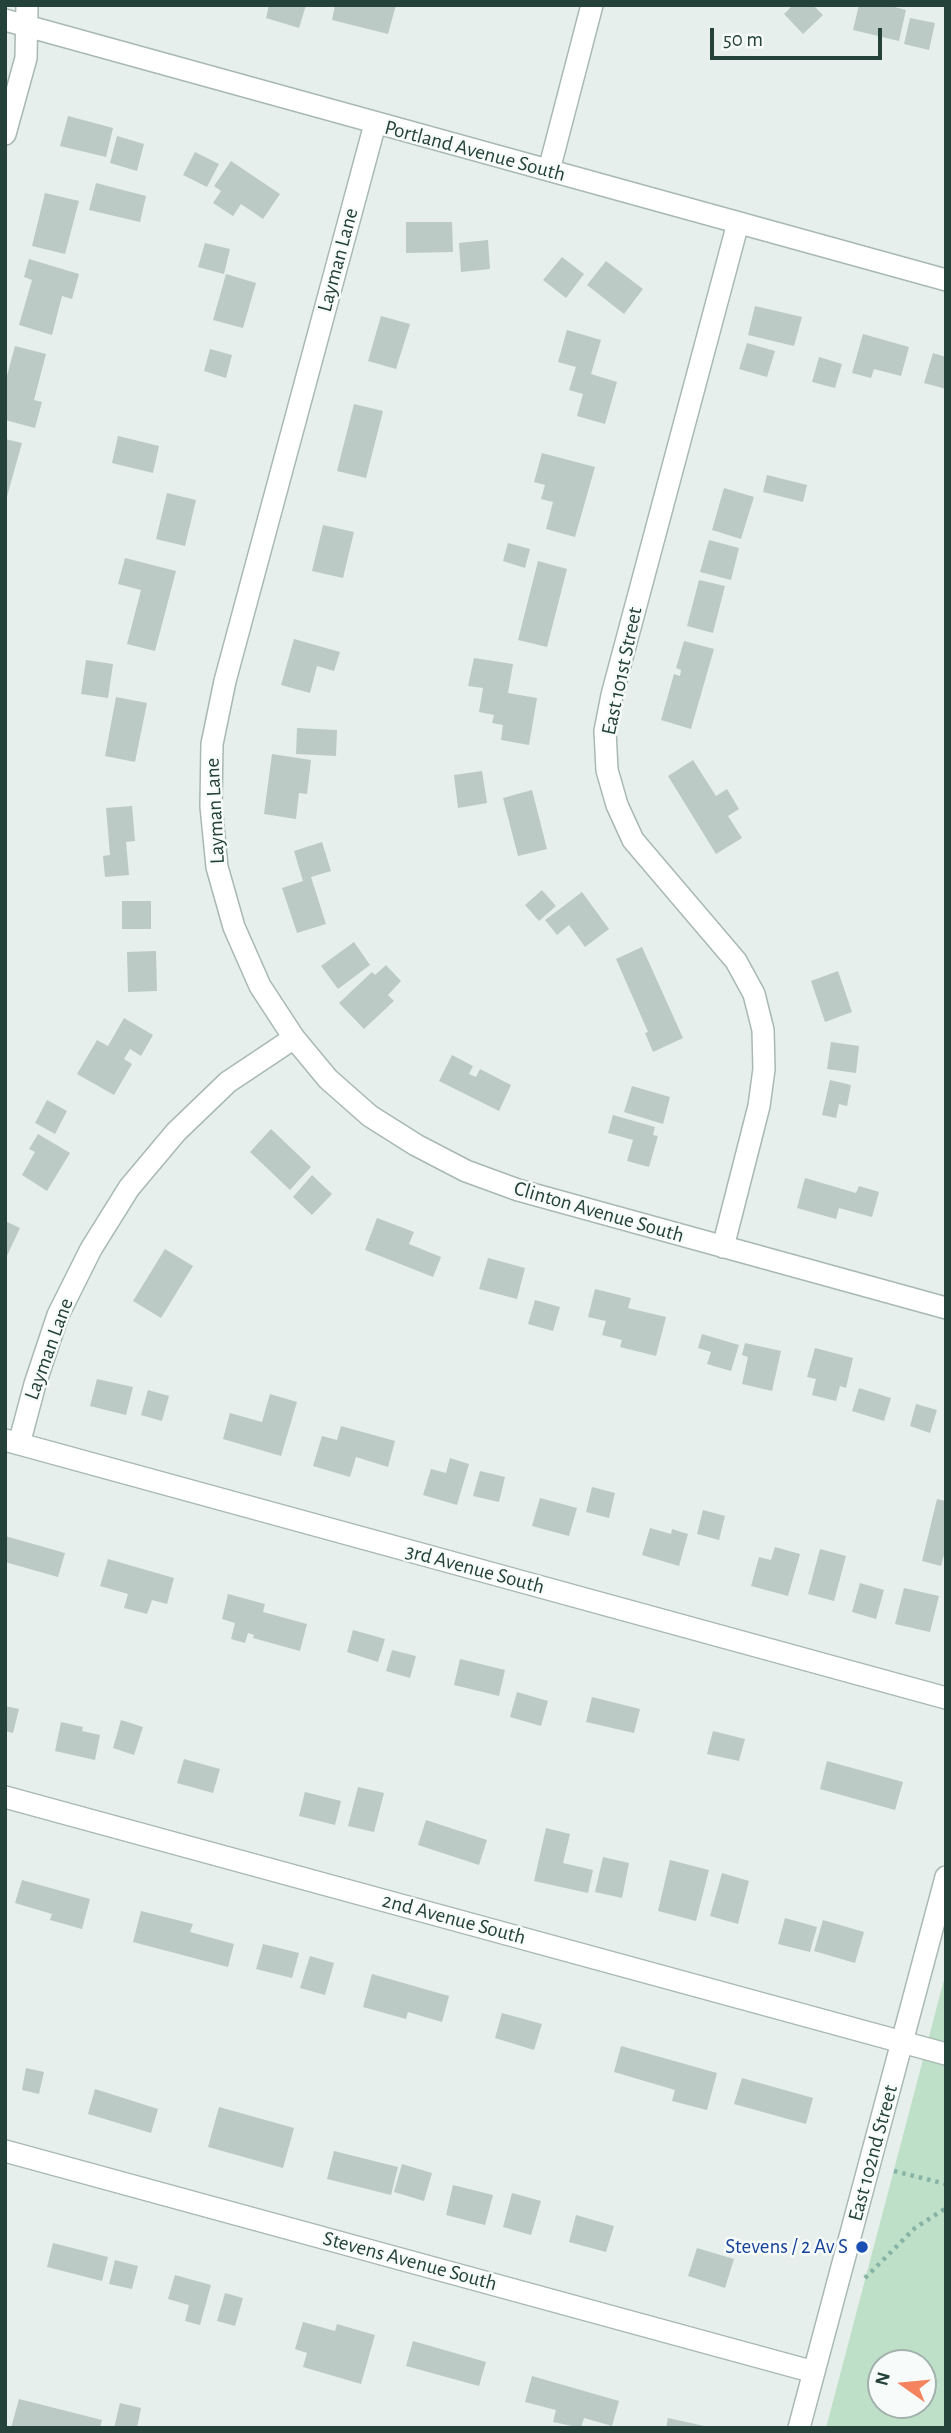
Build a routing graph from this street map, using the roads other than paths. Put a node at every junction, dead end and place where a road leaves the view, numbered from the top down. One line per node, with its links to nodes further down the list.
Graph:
1 (592, 5): 6 (street)
2 (27, 16): 3 (street, Portland Avenue South); 4 (street, Portland Avenue South); 5 (street)
3 (5, 20)
4 (375, 124): 6 (street, Portland Avenue South); 9 (street, Layman Lane)
5 (5, 134)
6 (549, 170): 7 (street, Portland Avenue South)
7 (738, 223): 8 (street, Portland Avenue South); 10 (street, East 101st Street)
8 (946, 280)
9 (295, 1038): 10 (street, Clinton Avenue South); 12 (street, Layman Lane)
10 (723, 1247): 11 (street, Clinton Avenue South)
11 (946, 1308)
12 (12, 1442): 13 (street, 3rd Avenue South)
13 (946, 1698)
14 (5, 1797): 16 (street, 2nd Avenue South)
15 (946, 1877): 16 (street, East 102nd Street)
16 (902, 2042): 17 (street, 2nd Avenue South); 19 (street, East 102nd Street)
17 (946, 2054)
18 (5, 2151): 19 (street, Stevens Avenue South)
19 (814, 2372): 20 (street, East 102nd Street)
20 (799, 2428)

